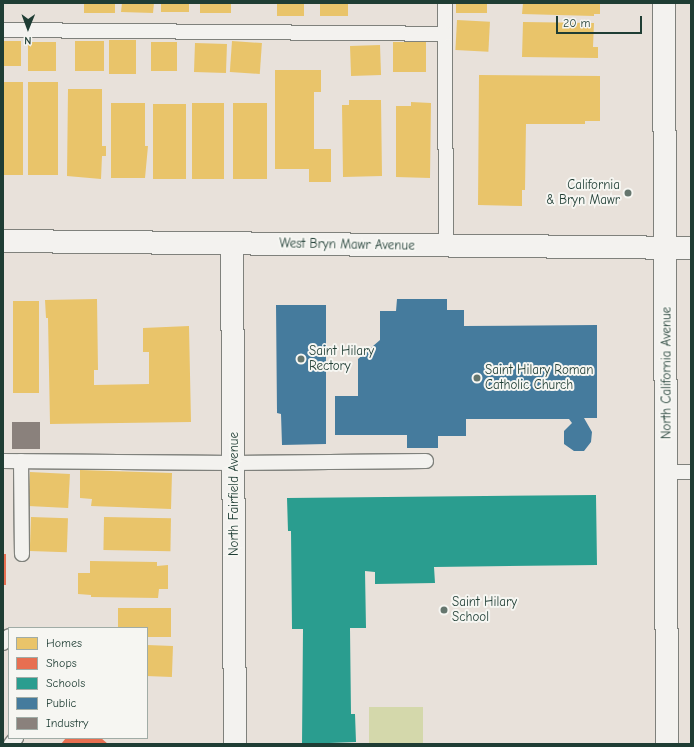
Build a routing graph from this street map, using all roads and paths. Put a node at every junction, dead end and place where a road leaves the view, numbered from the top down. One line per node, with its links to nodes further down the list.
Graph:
1 (444, 3): 4 (lane)
2 (664, 3): 8 (street, North California Avenue)
3 (3, 30): 4 (lane)
4 (445, 34): 7 (lane)
5 (3, 241): 6 (street, West Bryn Mawr Avenue)
6 (232, 243): 7 (street, West Bryn Mawr Avenue); 13 (street, North Fairfield Avenue)
7 (446, 245): 8 (street, West Bryn Mawr Avenue)
8 (666, 248): 9 (street, West Bryn Mawr Avenue); 14 (street, North California Avenue)
9 (691, 248)
10 (3, 461): 11 (lane)
11 (21, 461): 13 (lane); 16 (lane)
12 (426, 461): 13 (lane)
13 (234, 463): 17 (street, North Fairfield Avenue)
14 (667, 472): 15 (lane); 18 (street, North California Avenue)
15 (691, 472)
16 (22, 554)
17 (234, 744)
18 (667, 744)

